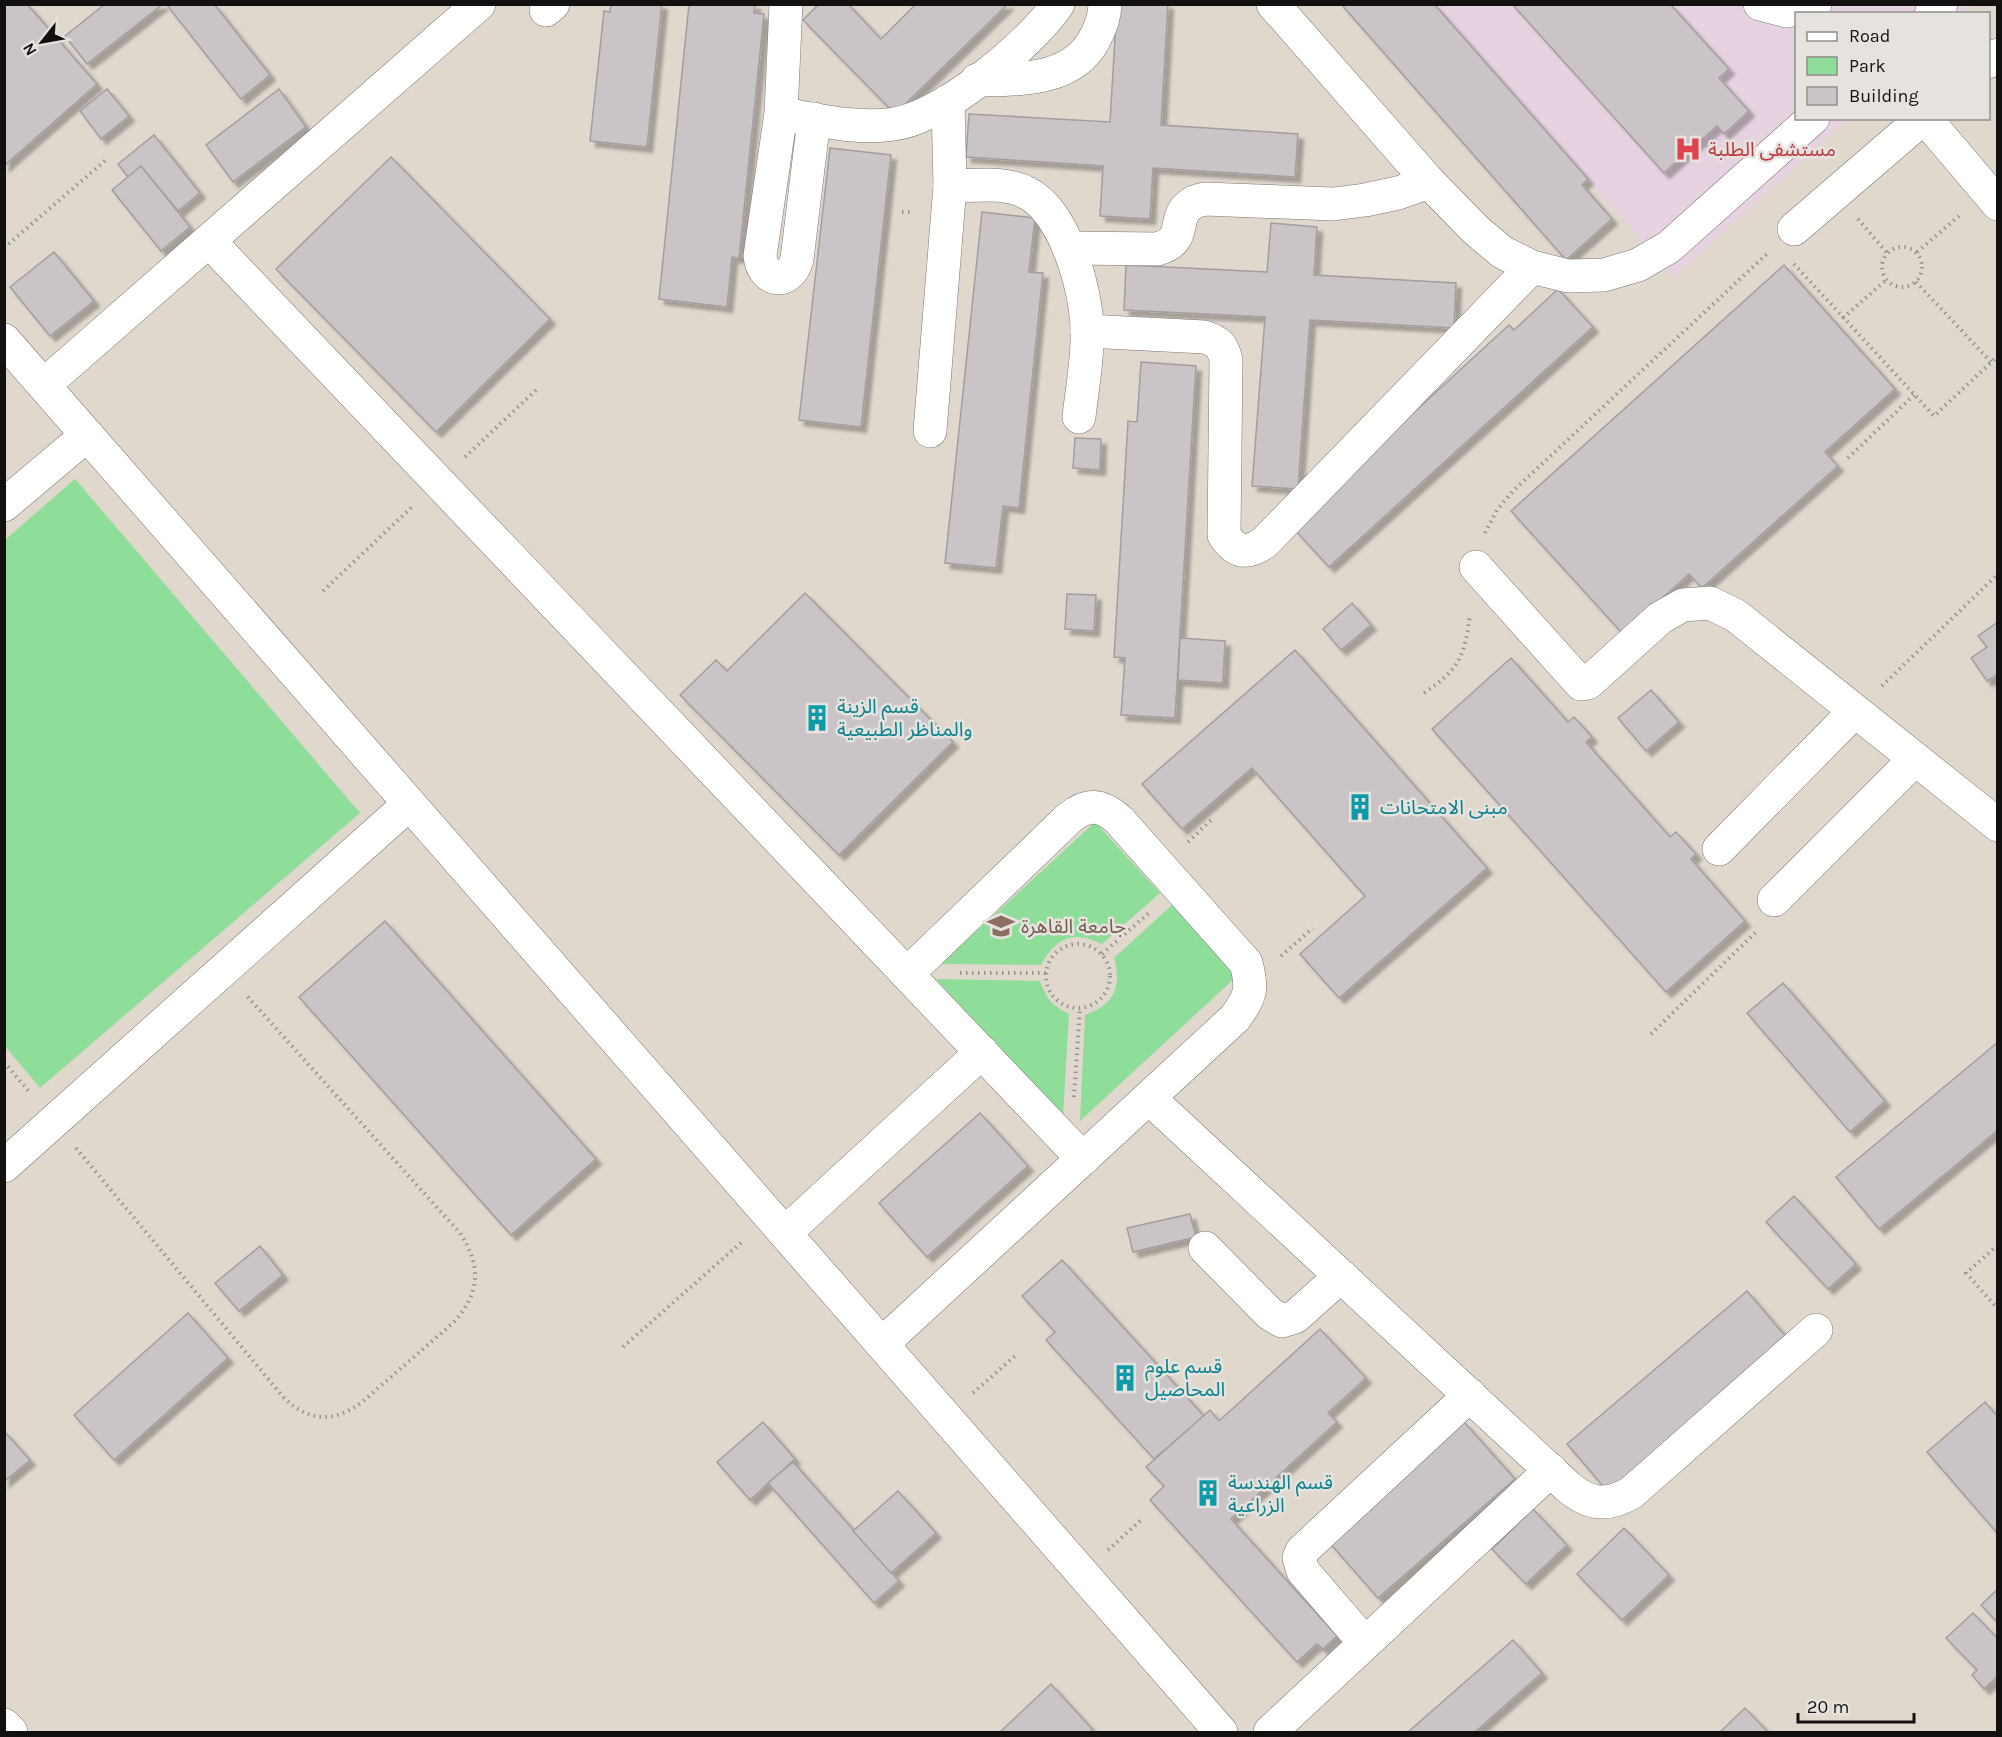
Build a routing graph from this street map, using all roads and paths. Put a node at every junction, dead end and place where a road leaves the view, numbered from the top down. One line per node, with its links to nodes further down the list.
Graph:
1 (479, 4): 21 (street)
2 (786, 4): 10 (street)
3 (1058, 4): 8 (street)
4 (1105, 4): 8 (street)
5 (1273, 4): 16 (street)
6 (1760, 4): 7 (street)
7 (1815, 4)
8 (977, 80): 9 (street)
9 (948, 101): 11 (street); 17 (street)
10 (781, 113): 11 (street); 11 (street)
11 (814, 119)
12 (1811, 120): 26 (street)
13 (1922, 120): 18 (street)
14 (1926, 120): 19 (street)
15 (106, 159): 22 (path)
16 (1429, 182): 23 (street); 26 (street)
17 (950, 186): 23 (street); 37 (street)
18 (1835, 194): 20 (street); 25 (path)
19 (1992, 198): 24 (path)
20 (1785, 237): 29 (path); 41 (path)
21 (209, 241): 34 (street); 54 (street)
22 (4, 248)
23 (1069, 248): 30 (street)
24 (1917, 252): 25 (path); 28 (path)
25 (1887, 253): 27 (path)
26 (1532, 267): 30 (street)
27 (1886, 280): 28 (path); 29 (path)
28 (1916, 282): 33 (path)
29 (1843, 318): 35 (path)
30 (1087, 331): 36 (street)
31 (4, 340): 34 (street)
32 (1998, 356): 33 (path)
33 (1991, 362): 35 (path)
34 (44, 385): 38 (street)
35 (1914, 395): 39 (path)
36 (1079, 417)
37 (930, 431)
38 (87, 435): 40 (street); 46 (street)
39 (1848, 458)
40 (4, 505)
41 (1476, 567): 43 (path); 44 (street)
42 (1998, 573): 44 (path)
43 (1424, 693)
44 (1856, 711): 45 (street); 48 (street)
45 (1916, 759): 47 (street); 50 (street)
46 (409, 804): 52 (street); 63 (street)
47 (1998, 825)
48 (1719, 849)
49 (1178, 886): 51 (path); 54 (street); 59 (street)
50 (1774, 900): 56 (path)
51 (1102, 954): 53 (path); 55 (path)
52 (224, 970): 60 (street); 60 (path)
53 (1046, 973): 54 (path); 55 (path)
54 (907, 974): 57 (street)
55 (1080, 1008): 61 (path)
56 (1651, 1034)
57 (982, 1052): 61 (street); 63 (street)
58 (4, 1062): 60 (path)
59 (1149, 1098): 61 (street); 66 (street)
60 (54, 1121): 62 (street)
61 (1077, 1153): 69 (street)
62 (4, 1166)
63 (778, 1225): 69 (street); 70 (path)
64 (1998, 1245): 67 (path)
65 (1205, 1248): 66 (street)
66 (1341, 1275): 72 (street)
67 (1998, 1310)
68 (1816, 1330): 74 (street)
69 (882, 1344): 73 (street)
70 (623, 1347)
71 (1015, 1356): 73 (path)
72 (1470, 1395): 74 (street); 75 (street)
73 (946, 1418): 78 (street)
74 (1551, 1470): 75 (street)
75 (1365, 1643): 79 (street)
76 (4, 1725): 77 (street)
77 (11, 1732)
78 (1221, 1732)
79 (1270, 1732)

